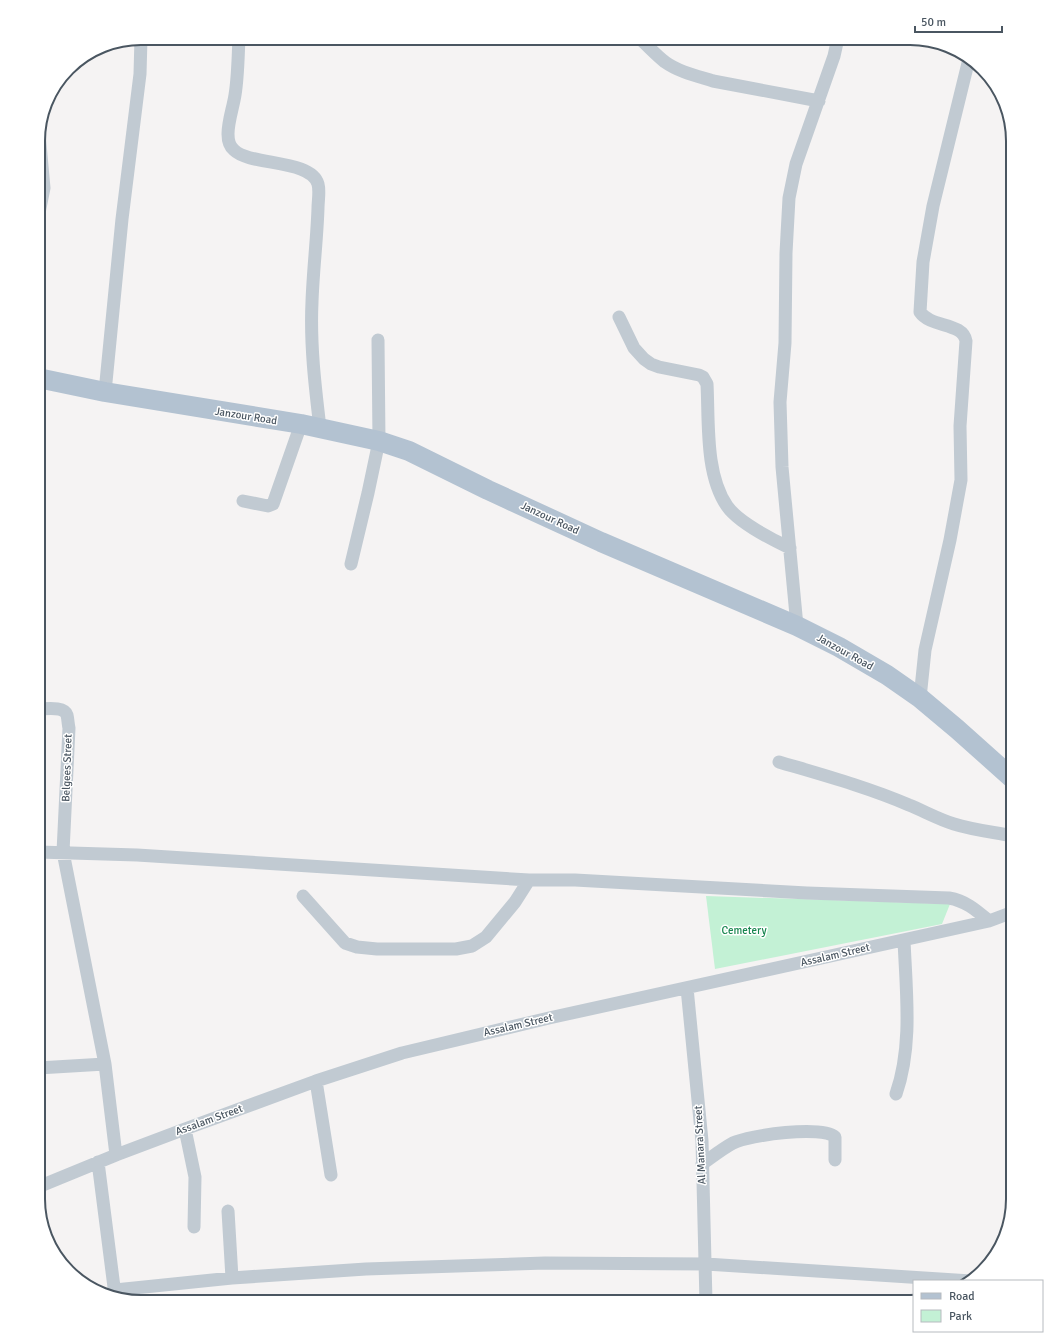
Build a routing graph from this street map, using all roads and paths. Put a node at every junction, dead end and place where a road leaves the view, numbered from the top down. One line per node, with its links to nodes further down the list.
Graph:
1 (141, 45): 10 (street)
2 (238, 45): 12 (street)
3 (647, 45): 6 (street)
4 (836, 45): 6 (street)
5 (968, 65): 18 (street)
6 (819, 101): 15 (street)
7 (619, 318): 15 (street)
8 (378, 340): 13 (street)
9 (45, 379): 10 (main road, Janzour Road)
10 (105, 392): 11 (main road, Janzour Road)
11 (301, 424): 12 (main road, Janzour Road); 14 (street)
12 (320, 428): 13 (main road, Janzour Road)
13 (379, 440): 16 (street); 17 (main road, Janzour Road)
14 (243, 501)
15 (790, 548): 17 (street)
16 (351, 564)
17 (797, 626): 18 (main road, Janzour Road)
18 (920, 698): 21 (main road, Janzour Road)
19 (45, 709): 24 (street, Belgees Street)
20 (779, 762): 22 (street)
21 (1006, 773)
22 (1006, 834)
23 (45, 852): 24 (street)
24 (63, 852): 25 (street); 31 (street)
25 (529, 880): 26 (street); 28 (street)
26 (303, 896)
27 (1006, 915): 28 (street, Assalam Street)
28 (989, 921): 29 (street, Assalam Street)
29 (904, 940): 30 (street, Assalam Street); 34 (street)
30 (687, 988): 33 (street, Assalam Street); 39 (street, Al Manara Street)
31 (105, 1064): 32 (street); 36 (street)
32 (45, 1068)
33 (316, 1081): 35 (street, Assalam Street); 40 (street)
34 (896, 1094)
35 (185, 1129): 36 (street, Assalam Street); 43 (street)
36 (116, 1155): 38 (street, Assalam Street)
37 (835, 1160): 39 (street)
38 (98, 1162): 41 (street, Assalam Street); 47 (street)
39 (702, 1164): 44 (street, Al Manara Street)
40 (331, 1175)
41 (45, 1184)
42 (228, 1211): 45 (street)
43 (194, 1227)
44 (706, 1264): 45 (street); 46 (street); 48 (street, Al Manara Street)
45 (232, 1278): 47 (street)
46 (955, 1280)
47 (115, 1292)
48 (706, 1295)

